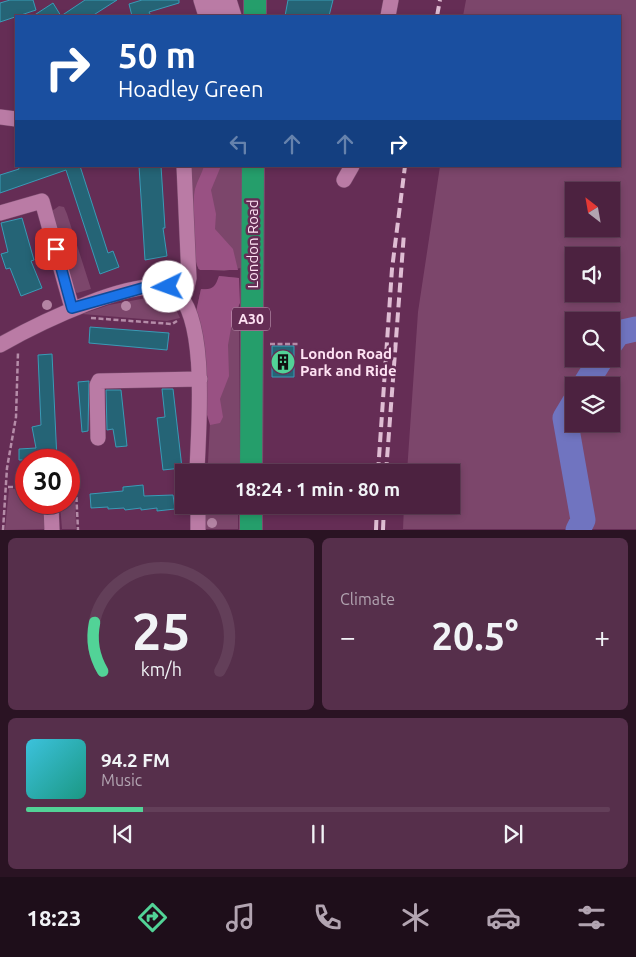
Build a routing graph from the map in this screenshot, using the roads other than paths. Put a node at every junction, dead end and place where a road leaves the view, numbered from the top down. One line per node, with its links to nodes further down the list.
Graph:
1 (201, 0): 6 (street)
2 (216, 0): 7 (street)
3 (229, 0): 8 (street)
4 (255, 0): 9 (highway)
5 (391, 0): 10 (street)
6 (206, 15)
7 (221, 15)
8 (234, 15)
9 (255, 15)
10 (388, 15)
11 (0, 117): 12 (street)
12 (15, 119)
13 (184, 167): 18 (street)
14 (253, 167): 24 (highway, London Road / A30)
15 (351, 167): 16 (street)
16 (344, 180)
17 (0, 213): 19 (street)
18 (180, 296): 19 (street); 21 (street)
19 (72, 308): 20 (street)
20 (0, 345)
21 (200, 379): 22 (street); 23 (street)
22 (98, 438)
23 (198, 464)
24 (251, 464)
25 (51, 514): 28 (street)
26 (198, 514): 29 (street)
27 (251, 514): 30 (highway)
28 (52, 530)
29 (198, 530)
30 (250, 530)

